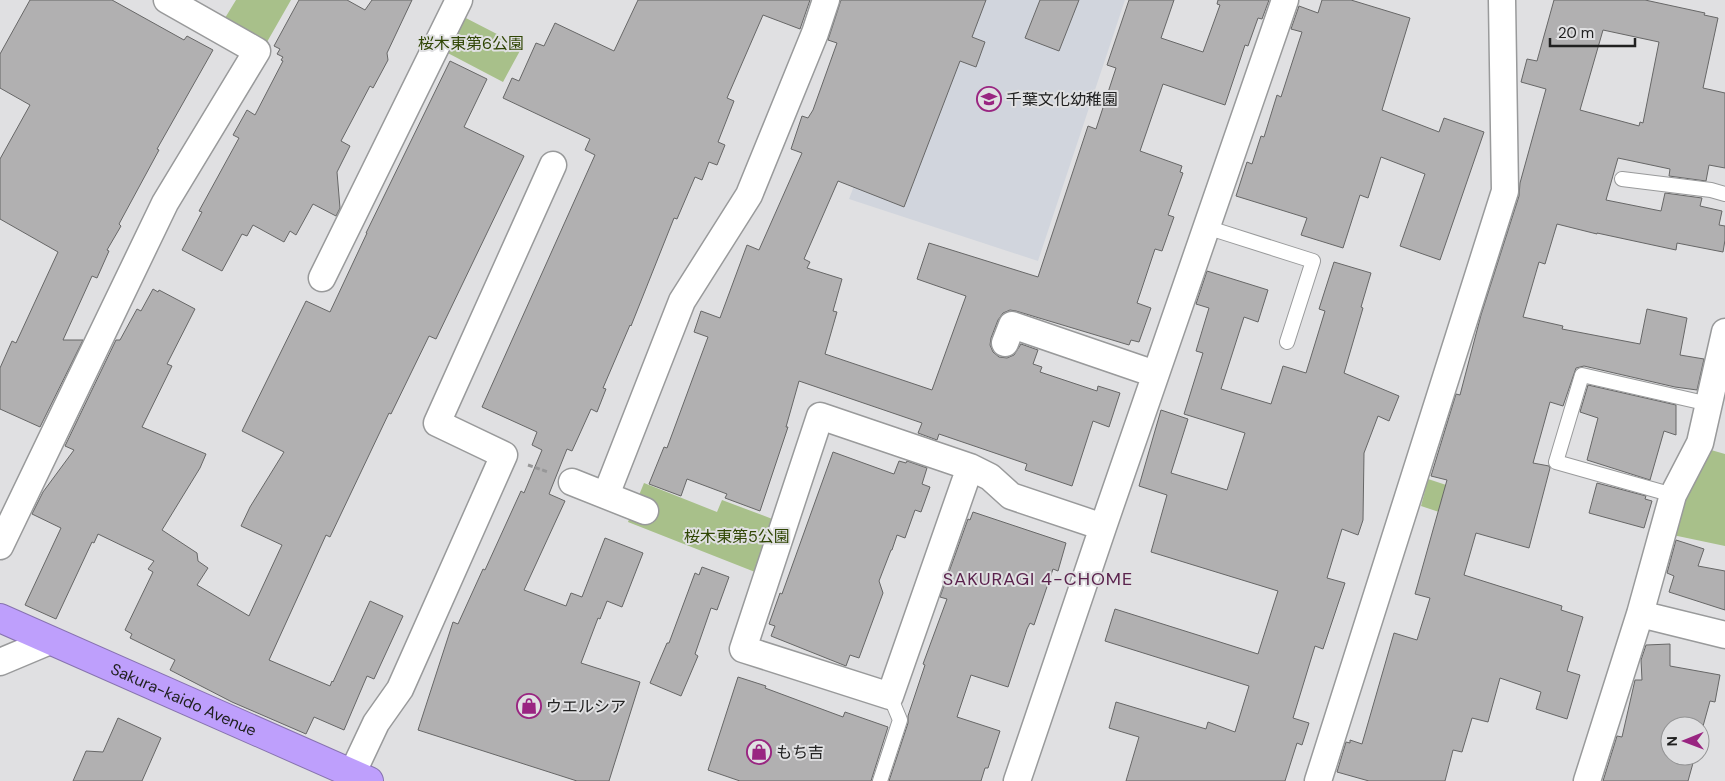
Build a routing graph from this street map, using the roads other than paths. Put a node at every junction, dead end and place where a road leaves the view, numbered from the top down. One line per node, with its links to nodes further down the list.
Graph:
1 (167, 0): 22 (street)
2 (459, 0): 10 (street)
3 (826, 0): 18 (street)
4 (1285, 0): 9 (street)
5 (1502, 0): 32 (street)
6 (553, 165): 29 (street)
7 (1622, 178): 8 (lane)
8 (1725, 194)
9 (1206, 227): 13 (lane); 14 (street)
10 (322, 278)
11 (1012, 325): 14 (street)
12 (1725, 332): 15 (street)
13 (1287, 342)
14 (1155, 374): 21 (street)
15 (1709, 404): 19 (street); 19 (lane)
16 (970, 467): 21 (street); 28 (street); 28 (street)
17 (572, 482): 18 (street)
18 (606, 495): 20 (street)
19 (1672, 495): 23 (street)
20 (645, 511)
21 (1102, 527): 31 (street)
22 (0, 546)
23 (1640, 614): 25 (street); 33 (street)
24 (0, 618): 26 (highway, Sakura-kaido Avenue)
25 (1725, 634)
26 (50, 641): 27 (street); 29 (highway, Sakura-kaido Avenue)
27 (0, 662)
28 (890, 696): 30 (lane)
29 (363, 779)
30 (880, 781)
31 (1018, 781)
32 (1318, 781)
33 (1587, 781)

